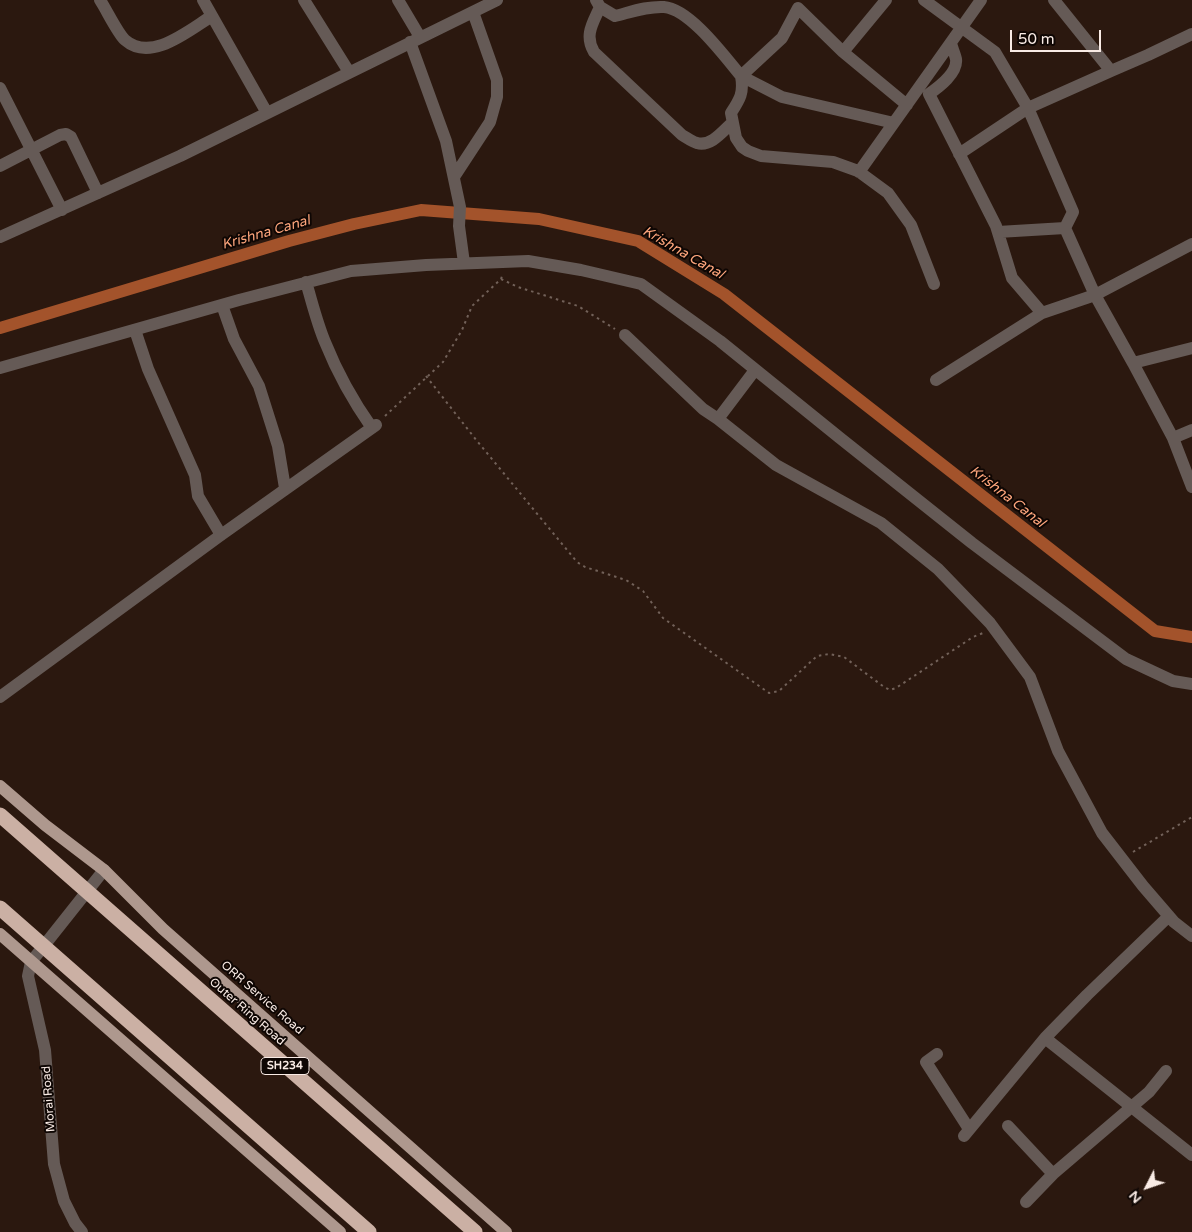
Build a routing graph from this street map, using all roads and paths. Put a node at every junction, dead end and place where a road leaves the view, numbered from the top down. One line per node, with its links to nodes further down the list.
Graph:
1 (100, 0): 15 (street)
2 (203, 0): 15 (street)
3 (304, 0): 22 (street)
4 (398, 0): 18 (street)
5 (497, 0): 14 (street)
6 (661, 0): 13 (street)
7 (886, 0): 20 (street)
8 (924, 0): 16 (street)
9 (981, 0): 16 (street)
10 (1054, 0): 21 (street)
11 (598, 3): 13 (street); 28 (street)
12 (796, 4): 20 (street); 23 (street)
13 (640, 9): 23 (street)
14 (473, 12): 18 (street); 34 (street)
15 (212, 16): 27 (street)
16 (961, 29): 19 (street); 26 (street)
17 (1192, 34): 21 (street)
18 (415, 39): 22 (street); 34 (street)
19 (951, 43): 25 (street); 31 (street)
20 (843, 52): 25 (street)
21 (1111, 71): 26 (street)
22 (349, 72): 27 (street)
23 (741, 76): 28 (street); 29 (street)
24 (0, 88): 30 (street)
25 (907, 105): 29 (street)
26 (1028, 108): 31 (street); 37 (street)
27 (267, 113): 35 (street)
28 (732, 123): 33 (street)
29 (894, 123): 33 (street)
30 (31, 150): 32 (street); 35 (street); 36 (street)
31 (959, 154): 38 (street)
32 (0, 166)
33 (859, 172): 45 (street)
34 (454, 177): 42 (street)
35 (98, 193): 36 (street)
36 (62, 210): 39 (street)
37 (1065, 228): 38 (street); 46 (street)
38 (998, 232): 48 (street)
39 (0, 237)
40 (1192, 244): 46 (street)
41 (507, 262): 42 (street); 43 (path); 54 (street)
42 (464, 263): 44 (street)
43 (501, 279): 50 (path); 55 (path)
44 (306, 282): 47 (street); 58 (street)
45 (934, 284)
46 (1095, 295): 48 (street); 52 (street)
47 (222, 305): 49 (street); 62 (street)
48 (1042, 313): 56 (street)
49 (135, 330): 53 (street); 63 (street)
50 (625, 335): 57 (street)
51 (1192, 348): 52 (street)
52 (1132, 363): 60 (street)
53 (0, 368)
54 (755, 370): 57 (street); 65 (street)
55 (426, 376): 58 (path); 64 (path)
56 (936, 380)
57 (718, 419): 64 (street)
58 (374, 426): 62 (street)
59 (1192, 430): 60 (street)
60 (1173, 438): 61 (street)
61 (1192, 487)
62 (285, 488): 63 (street)
63 (220, 535): 66 (street)
64 (995, 629): 70 (street)
65 (1192, 684)
66 (0, 697)
67 (0, 786): 71 (main road, ORR Service Road)
68 (0, 815): 88 (highway, Outer Ring Road / SH234)
69 (1192, 817): 70 (path)
70 (1125, 862): 73 (street)
71 (104, 870): 76 (street); 89 (main road, ORR Service Road)
72 (0, 908): 87 (highway)
73 (1169, 916): 75 (street); 77 (street)
74 (0, 934): 76 (main road)
75 (1192, 936)
76 (31, 962): 85 (street, Morai Road); 86 (main road)
77 (1045, 1038): 78 (street); 80 (street)
78 (937, 1054)
79 (1166, 1071): 80 (street)
80 (1132, 1107): 82 (street); 83 (street)
81 (1008, 1126): 83 (street)
82 (1192, 1155)
83 (1053, 1174): 84 (street)
84 (1026, 1202)
85 (82, 1232)
86 (340, 1232)
87 (369, 1232)
88 (475, 1232)
89 (506, 1232)

